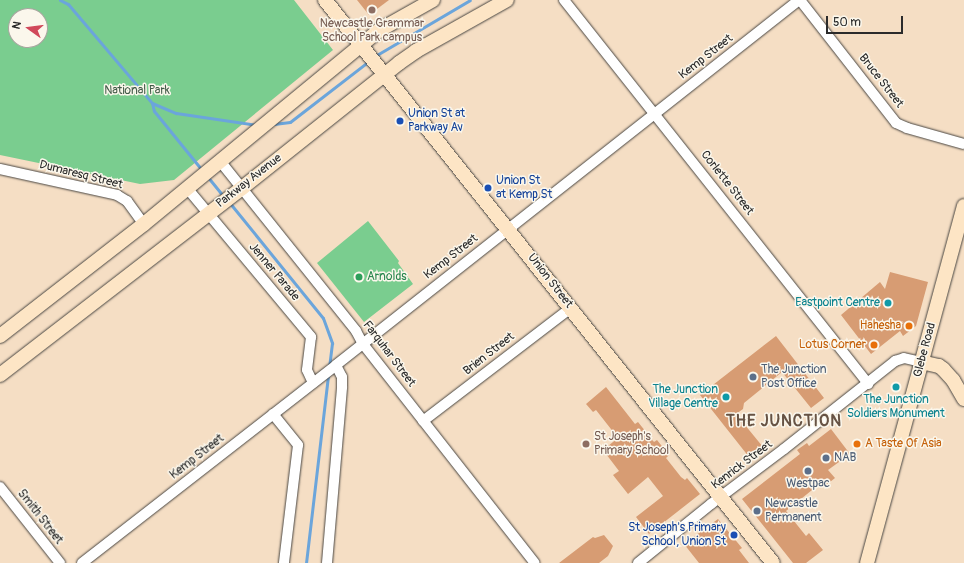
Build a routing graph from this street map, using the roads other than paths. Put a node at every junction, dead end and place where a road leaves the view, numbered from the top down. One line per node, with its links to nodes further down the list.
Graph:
1 (325, 0): 6 (main road, Union Street)
2 (433, 0): 6 (main road)
3 (507, 0): 7 (main road, Parkway Avenue)
4 (564, 0): 8 (street, Corlette Street)
5 (799, 0): 8 (street, Kemp Street); 9 (street, Bruce Street)
6 (364, 49): 7 (main road, Union Street); 10 (main road)
7 (381, 70): 13 (main road, Parkway Avenue); 17 (main road, Union Street)
8 (655, 114): 17 (street, Kemp Street); 25 (street, Corlette Street)
9 (964, 144)
10 (220, 161): 12 (main road); 13 (street, Farquhar Street)
11 (0, 169): 16 (street, Dumaresq Street)
12 (187, 188): 15 (street, Jenner Parade); 16 (main road)
13 (242, 188): 15 (main road, Parkway Avenue); 20 (street, Farquhar Street)
14 (964, 206): 21 (main road, Glebe Road)
15 (208, 213): 23 (main road, Parkway Avenue); 24 (street, Jenner Parade)
16 (144, 224): 19 (main road)
17 (508, 228): 18 (main road, Union Street); 20 (street, Kemp Street)
18 (571, 308): 28 (street, Brien Street); 30 (main road, Union Street)
19 (0, 336)
20 (362, 344): 22 (street, Kemp Street); 28 (street, Farquhar Street)
21 (921, 362): 25 (street, Kenrick Street); 26 (main road); 38 (main road, Glebe Road)
22 (334, 367): 24 (street, Kemp Street); 35 (street)
23 (0, 375)
24 (316, 381): 27 (street, Kemp Street)
25 (868, 384): 30 (street, Kenrick Street)
26 (964, 399)
27 (274, 414): 33 (street, Kemp Street); 34 (street)
28 (423, 421): 36 (street, Farquhar Street)
29 (0, 487): 32 (street, Smith Street)
30 (721, 496): 31 (street, Kenrick Street); 37 (main road, Union Street)
31 (636, 562)
32 (60, 563)
33 (82, 563)
34 (284, 563)
35 (327, 563)
36 (535, 563)
37 (773, 563)
38 (867, 563)

